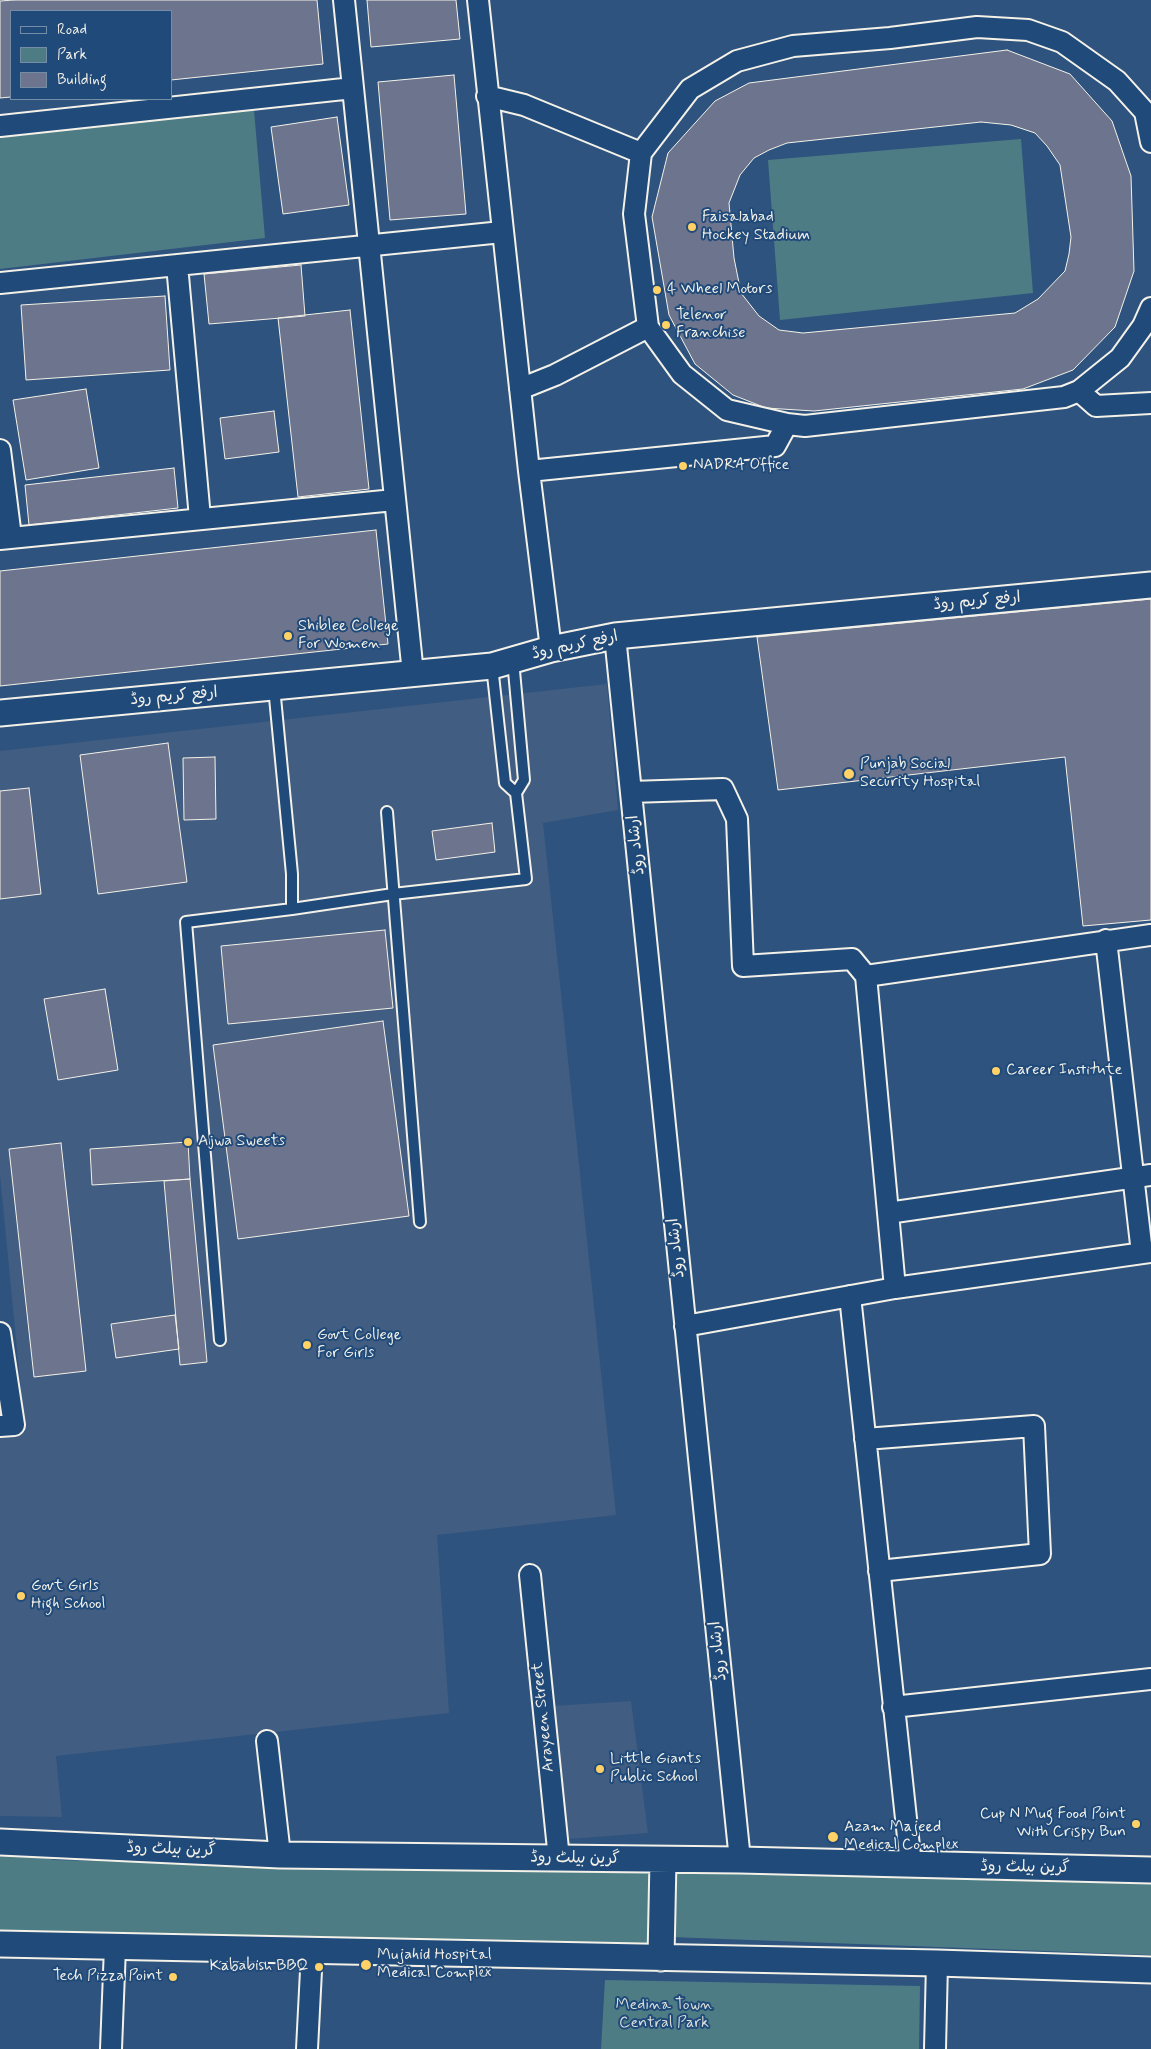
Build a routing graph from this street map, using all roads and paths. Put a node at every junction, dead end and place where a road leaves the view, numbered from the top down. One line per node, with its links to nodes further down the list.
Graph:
1 (344, 0): 3 (street)
2 (478, 0): 4 (street)
3 (353, 88): 6 (street); 10 (street)
4 (487, 96): 8 (street); 9 (street)
5 (1148, 109): 7 (street); 8 (street)
6 (0, 126)
7 (1151, 142)
8 (641, 153): 14 (street)
9 (502, 232): 10 (street); 15 (street)
10 (370, 245): 11 (street); 21 (street)
11 (177, 265): 12 (street); 22 (street)
12 (0, 283)
13 (1151, 308): 16 (street)
14 (648, 327): 15 (street); 18 (street)
15 (520, 389): 20 (street)
16 (1079, 391): 17 (street); 18 (street)
17 (1151, 403)
18 (788, 424): 20 (street)
19 (0, 450): 23 (street)
20 (529, 471): 26 (street)
21 (394, 500): 22 (street); 28 (street)
22 (200, 518): 23 (street)
23 (5, 538)
24 (1151, 585): 25 (street, ارفع کریم روڈ)
25 (615, 636): 26 (street, ارفع کریم روڈ); 31 (street, ارشاد روڈ)
26 (551, 649): 27 (street, ارفع کریم روڈ)
27 (503, 663): 28 (street, ارفع کریم روڈ); 32 (lane); 32 (lane)
28 (413, 674): 29 (street, ارفع کریم روڈ)
29 (274, 687): 30 (street, ارفع کریم روڈ); 35 (lane)
30 (0, 713)
31 (631, 792): 38 (street); 45 (street, ارشاد روڈ)
32 (516, 793): 34 (lane)
33 (387, 812): 34 (lane)
34 (393, 894): 35 (lane); 41 (lane)
35 (292, 908): 47 (lane)
36 (1151, 935): 37 (street)
37 (1106, 940): 38 (street); 39 (street)
38 (866, 976): 40 (street)
39 (1142, 1177): 40 (street); 42 (street)
40 (888, 1213): 43 (street)
41 (420, 1222)
42 (1147, 1253): 43 (street)
43 (895, 1288): 44 (street)
44 (850, 1296): 45 (street); 49 (street)
45 (685, 1326): 59 (street, ارشاد روڈ)
46 (0, 1333): 48 (street)
47 (220, 1340)
48 (0, 1426)
49 (866, 1439): 50 (street); 50 (street)
50 (879, 1571): 53 (street)
51 (530, 1576): 57 (street, Arayeen Street)
52 (1151, 1679): 53 (street)
53 (894, 1707): 60 (street)
54 (267, 1741): 56 (street)
55 (0, 1842): 56 (street, گرین بیلٹ روڈ)
56 (280, 1855): 57 (street, گرین بیلٹ روڈ)
57 (558, 1859): 58 (street, گرین بیلٹ روڈ)
58 (664, 1860): 59 (street, گرین بیلٹ روڈ); 65 (street)
59 (740, 1860): 60 (street, گرین بیلٹ روڈ)
60 (912, 1865): 61 (street, گرین بیلٹ روڈ)
61 (1151, 1870)
62 (0, 1944): 63 (street)
63 (115, 1947): 64 (street); 68 (street)
64 (312, 1951): 65 (street); 69 (street)
65 (661, 1958): 66 (street)
66 (937, 1963): 67 (street); 70 (street)
67 (1151, 1970)
68 (111, 2049)
69 (307, 2049)
70 (935, 2049)

